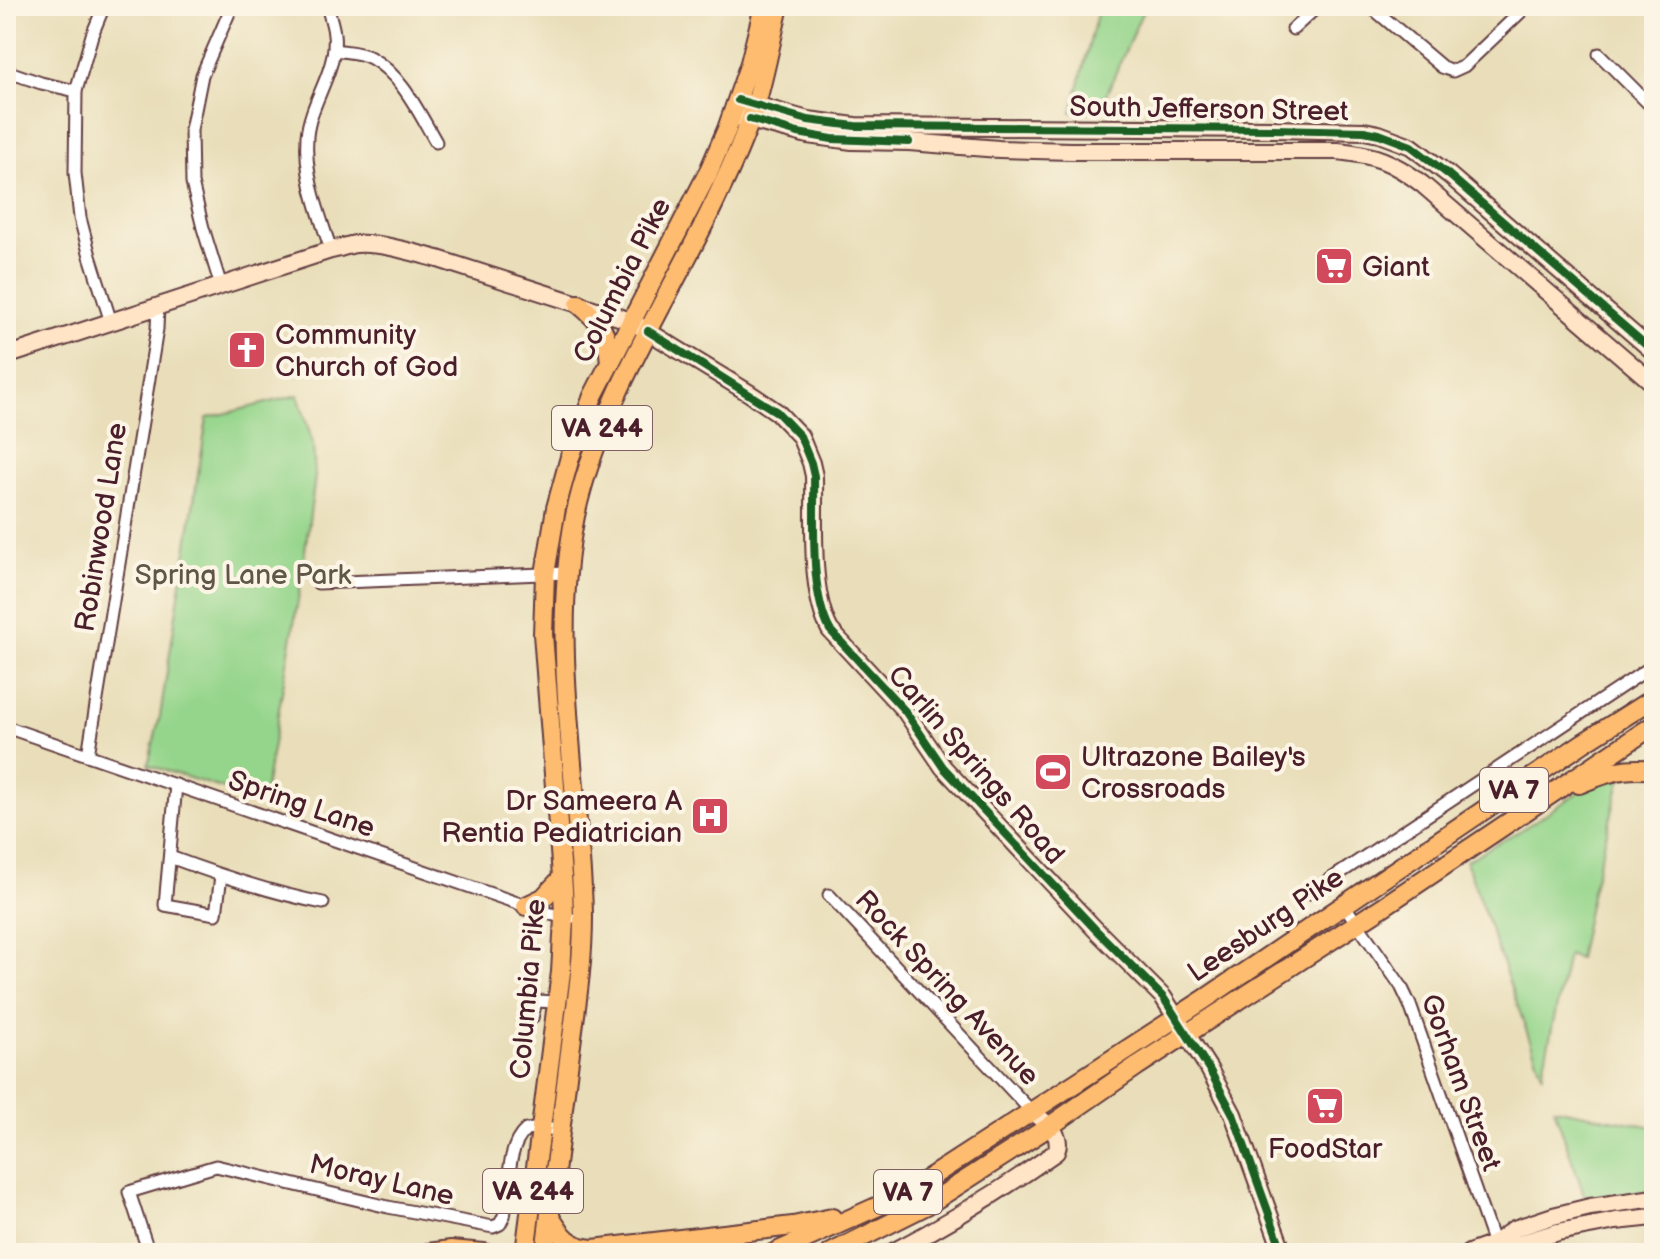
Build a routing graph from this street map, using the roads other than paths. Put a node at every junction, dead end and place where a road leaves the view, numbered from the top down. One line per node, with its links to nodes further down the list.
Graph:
1 (104, 6): 13 (street)
2 (232, 6): 18 (street)
3 (327, 6): 10 (street)
4 (764, 6): 15 (main road, Columbia Pike)
5 (779, 6): 15 (main road, Columbia Pike)
6 (1318, 6): 9 (street)
7 (1370, 6): 8 (street)
8 (1527, 6)
9 (1293, 29)
10 (334, 50): 16 (street); 17 (street)
11 (1599, 54): 14 (street)
12 (6, 72): 13 (street)
13 (76, 91): 22 (street)
14 (1654, 109)
15 (744, 110): 21 (main road, Columbia Pike / VA 244); 23 (main road, Columbia Pike / VA 244); 24 (street, South Jefferson Street); 27 (street, South Jefferson Street)
16 (436, 142)
17 (331, 250): 18 (street, Carlin Springs Road); 19 (street, Carlin Springs Road)
18 (221, 286): 20 (street, Carlin Springs Road)
19 (579, 304): 21 (street, Carlin Springs Road); 26 (main road)
20 (158, 306): 22 (street, Carlin Springs Road); 35 (street, Robinwood Lane)
21 (631, 321): 23 (street, Carlin Springs Road); 26 (main road, Columbia Pike / VA 244)
22 (111, 322): 25 (street, Carlin Springs Road)
23 (648, 331): 28 (main road, Columbia Pike / VA 244); 50 (street, Carlin Springs Road)
24 (1654, 352)
25 (6, 356)
26 (610, 363): 29 (main road, Columbia Pike / VA 244)
27 (1654, 384)
28 (567, 573): 29 (street); 47 (main road, Columbia Pike / VA 244)
29 (545, 574): 30 (street); 41 (main road, Columbia Pike / VA 244)
30 (318, 583)
31 (1654, 665): 42 (street)
32 (1654, 698): 45 (main road, Leesburg Pike / VA 7)
33 (1654, 725): 38 (main road, Leesburg Pike / VA 7)
34 (6, 727): 35 (street, Spring Lane)
35 (88, 755): 37 (street, Spring Lane)
36 (1654, 770): 38 (main road)
37 (176, 785): 39 (street); 46 (street, Spring Lane)
38 (1543, 799): 48 (main road, Leesburg Pike / VA 7)
39 (170, 857): 40 (street); 40 (street)
40 (221, 876): 44 (street)
41 (562, 878): 46 (main road); 47 (main road, Columbia Pike / VA 244)
42 (1310, 893)
43 (829, 895): 53 (street, Rock Spring Avenue)
44 (323, 903)
45 (1344, 905): 48 (street, Gorham Street); 50 (main road, Leesburg Pike / VA 7)
46 (526, 906): 47 (street, Spring Lane)
47 (574, 918): 49 (main road, Columbia Pike / VA 244); 55 (main road, Columbia Pike / VA 244)
48 (1357, 924): 52 (main road, Leesburg Pike / VA 7); 60 (street, Gorham Street)
49 (557, 1002): 51 (street); 55 (main road, Columbia Pike / VA 244)
50 (1177, 1017): 52 (street, Carlin Springs Road); 53 (main road, Leesburg Pike / VA 7)
51 (532, 1018)
52 (1188, 1035): 54 (main road, Leesburg Pike / VA 7); 69 (street, Carlin Springs Road)
53 (1032, 1112): 54 (street); 56 (main road, Leesburg Pike / VA 7)
54 (1050, 1126): 67 (main road, Leesburg Pike / VA 7); 68 (street)
55 (551, 1129): 58 (main road, Columbia Pike / VA 244); 61 (street, Moray Lane); 64 (main road, Columbia Pike / VA 244)
56 (903, 1195): 58 (main road); 66 (main road, Leesburg Pike / VA 7)
57 (1654, 1198): 60 (street)
58 (550, 1217): 65 (main road, Columbia Pike / VA 244)
59 (1654, 1217): 60 (street)
60 (1494, 1244): 70 (street)
61 (149, 1253)
62 (428, 1253): 63 (main road)
63 (484, 1253)
64 (525, 1253)
65 (545, 1253)
66 (774, 1253)
67 (831, 1253)
68 (891, 1253)
69 (1283, 1253)
70 (1469, 1253)

